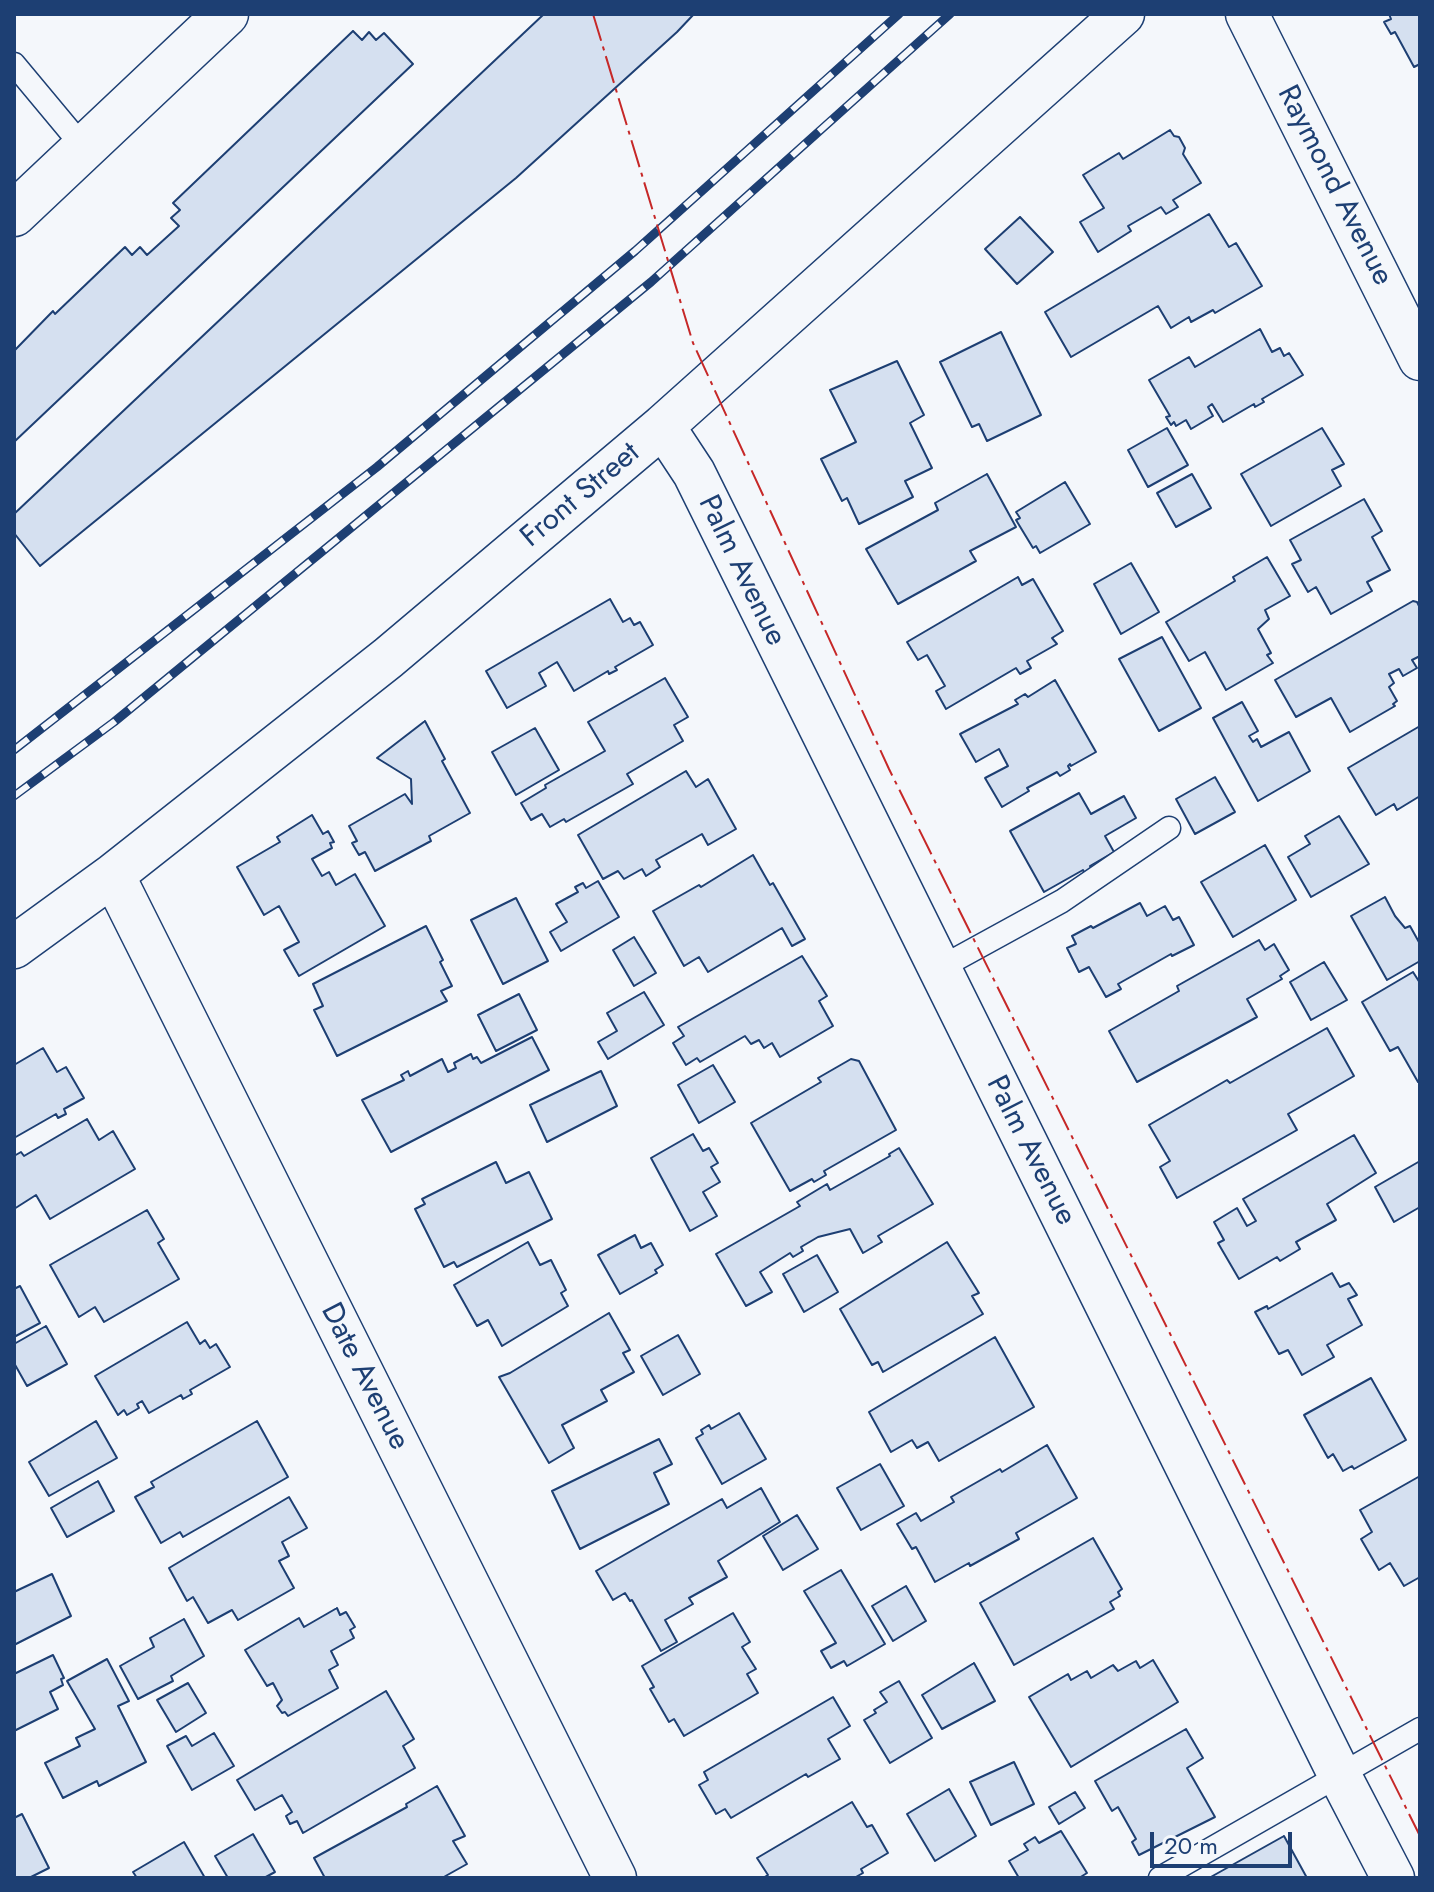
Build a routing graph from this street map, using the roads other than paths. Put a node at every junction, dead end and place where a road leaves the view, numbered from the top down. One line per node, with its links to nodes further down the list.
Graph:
1 (226, 14): 5 (main road)
2 (1123, 14): 8 (street, Front Street)
3 (1247, 14): 7 (street, Raymond Avenue)
4 (14, 64): 5 (lane)
5 (84, 148): 6 (main road)
6 (14, 214)
7 (1420, 359)
8 (663, 426): 10 (street, Front Street); 12 (street, Palm Avenue)
9 (1169, 828): 12 (lane)
10 (113, 875): 11 (street, Front Street); 15 (street, Date Avenue)
11 (14, 947)
12 (938, 969): 14 (street, Palm Avenue)
13 (1420, 1729): 14 (lane)
14 (1340, 1776): 16 (lane); 17 (street, Palm Avenue)
15 (615, 1878)
16 (1160, 1878)
17 (1393, 1878)

